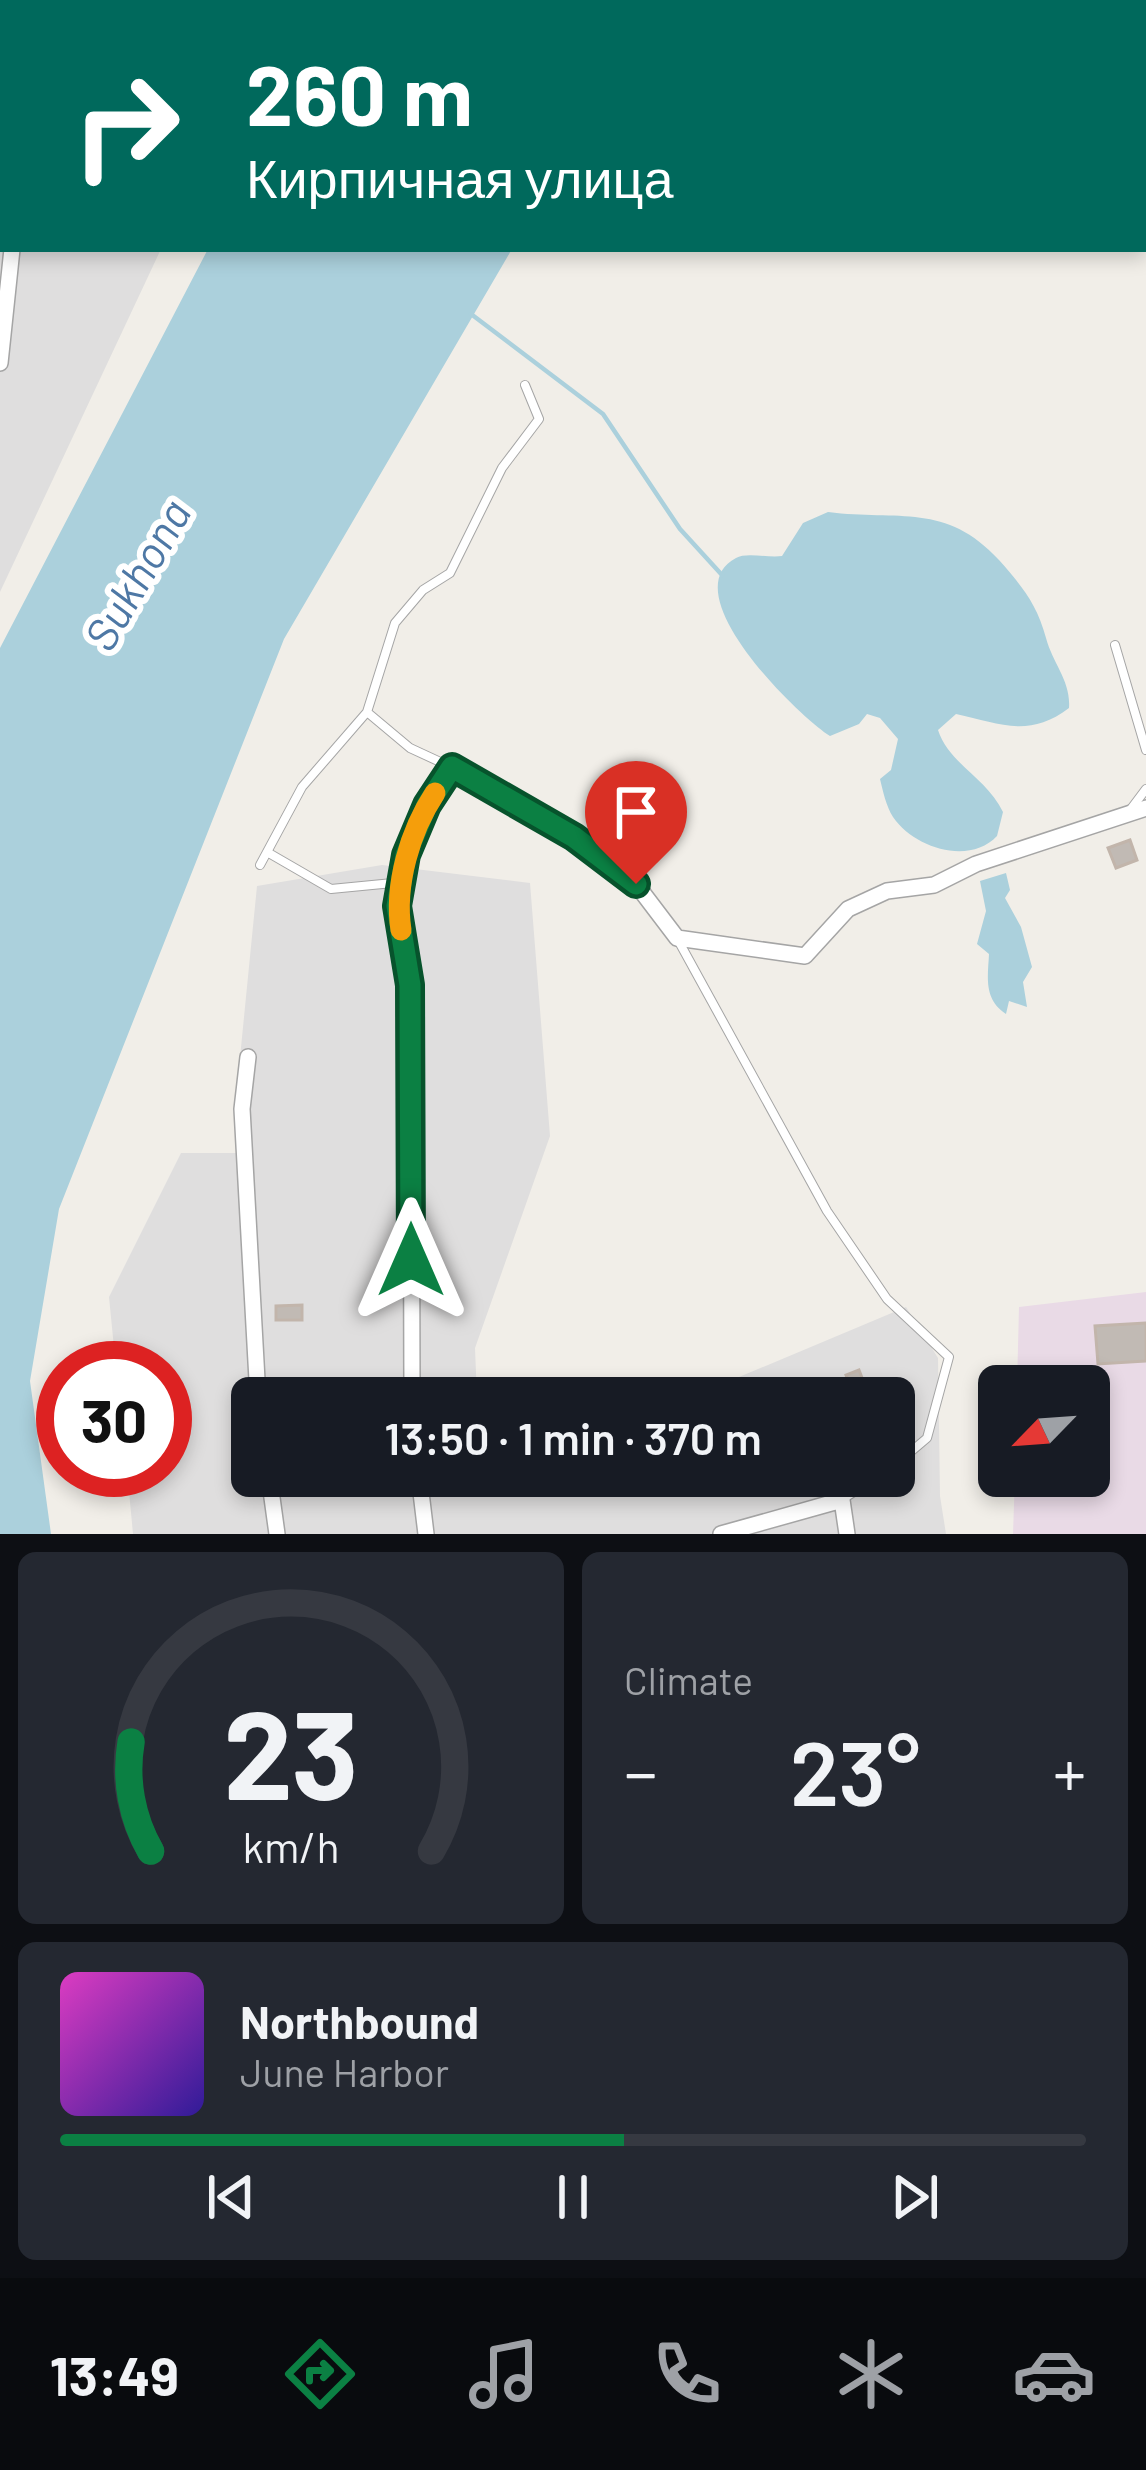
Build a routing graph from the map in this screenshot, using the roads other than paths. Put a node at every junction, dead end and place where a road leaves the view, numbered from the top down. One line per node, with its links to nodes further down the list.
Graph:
1 (12, 252): 2 (street)
2 (0, 363)
3 (525, 385): 5 (lane)
4 (1115, 645): 6 (lane)
5 (367, 712): 7 (lane); 11 (lane)
6 (1146, 750)
7 (452, 767): 13 (street); 14 (street)
8 (1146, 789): 10 (lane)
9 (1146, 808): 10 (street)
10 (1126, 815): 14 (street)
11 (267, 853): 12 (lane); 13 (lane)
12 (260, 865)
13 (404, 882): 17 (street)
14 (676, 938): 18 (lane)
15 (248, 1058): 16 (street)
16 (257, 1377)
17 (412, 1377)
18 (915, 1448)
19 (271, 1497): 23 (street)
20 (422, 1497): 24 (street)
21 (847, 1497): 22 (lane)
22 (842, 1500): 25 (street); 26 (street)
23 (277, 1534)
24 (426, 1534)
25 (722, 1534)
26 (847, 1534)

